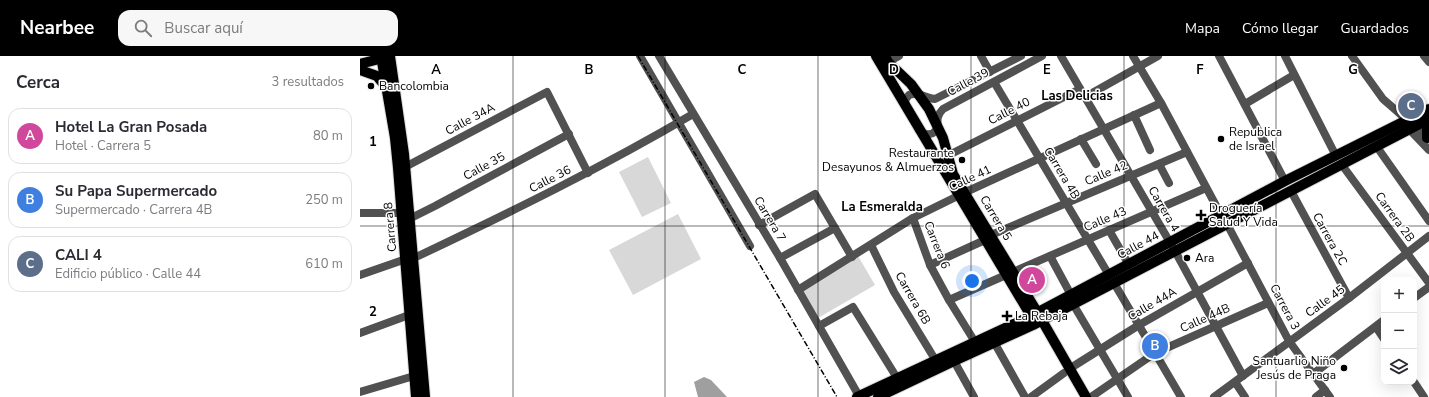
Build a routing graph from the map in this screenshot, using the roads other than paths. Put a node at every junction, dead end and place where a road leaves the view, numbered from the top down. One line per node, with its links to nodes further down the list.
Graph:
1 (640, 56): 35 (street)
2 (659, 56): 31 (street, Carrera 7)
3 (876, 56): 29 (main road, Carrera 5)
4 (900, 56): 16 (street)
5 (981, 56): 20 (street)
6 (1021, 56): 20 (street, Calle 39)
7 (1042, 56): 22 (street, Calle 39)
8 (1061, 56): 24 (street, Carrera 4)
9 (1133, 56): 18 (street)
10 (1158, 56): 18 (street)
11 (1220, 56): 28 (street)
12 (1285, 56): 21 (street)
13 (1352, 56): 37 (street)
14 (1424, 56): 17 (street)
15 (386, 57): 19 (main road); 23 (main road, Carrera 8); 53 (main road, Carrera 8)
16 (886, 59): 25 (main road, Carrera 5)
17 (1429, 62)
18 (1140, 66): 26 (street); 27 (street)
19 (361, 68): 23 (main road)
20 (990, 72): 25 (street, Calle 39)
21 (1294, 75): 28 (street); 48 (street)
22 (994, 82): 33 (street, Carrera 4B); 36 (street, Calle 39)
23 (386, 87): 67 (main road, Carrera 8)
24 (1080, 89): 26 (street, Carrera 4); 33 (street, Calle 40)
25 (920, 94): 29 (street); 36 (main road, Carrera 5)
26 (1085, 97): 38 (street, Carrera 4)
27 (1160, 103): 32 (street, Calle 41); 46 (street)
28 (1245, 104): 58 (street)
29 (906, 107): 39 (main road, Carrera 5)
30 (1429, 109): 37 (main road, Calle 44)
31 (693, 114): 35 (street, Calle 36); 71 (street, Carrera 7)
32 (1134, 115): 38 (street, Calle 41); 44 (street)
33 (1017, 120): 47 (street, Calle 40); 49 (street, Carrera 4B)
34 (1429, 120): 37 (main road, Calle 44); 41 (main road)
35 (679, 122): 55 (street, Calle 36); 78 (street)
36 (937, 123): 39 (street, Calle 39); 47 (main road, Carrera 5)
37 (1409, 124): 41 (street); 43 (main road, Calle 44); 45 (street); 48 (main road, Calle 44)
38 (1104, 129): 42 (street, Calle 41); 56 (street, Carrera 4)
39 (920, 130): 62 (main road, Carrera 5)
40 (569, 134): 53 (street, Calle 34A); 55 (street); 67 (street, Calle 35)
41 (1428, 138)
42 (1081, 139): 49 (street, Calle 41); 50 (street)
43 (1377, 146): 52 (main road, Calle 44); 69 (street)
44 (1150, 150)
45 (1429, 150)
46 (1187, 152): 51 (street, Calle 42); 60 (street)
47 (949, 155): 62 (main road, Carrera 5)
48 (1336, 156): 54 (main road, Calle 44)
49 (1040, 158): 62 (street, Calle 41); 63 (street, Carrera 4B)
50 (1096, 164)
51 (1159, 164): 56 (street, Calle 42); 59 (street)
52 (1342, 165): 57 (main road, Calle 44); 80 (street, Carrera 2B)
53 (405, 167): 67 (main road, Carrera 8)
54 (1315, 167): 57 (main road); 58 (main road, Calle 44)
55 (588, 172): 83 (street, Calle 36)
56 (1131, 176): 63 (street, Calle 42); 64 (street, Carrera 4)
57 (1320, 176): 61 (main road, Calle 44)
58 (1285, 181): 66 (main road, Calle 44)
59 (1168, 183)
60 (1206, 188): 64 (street, Calle 43); 66 (street)
61 (1291, 191): 70 (main road, Calle 44); 96 (street, Carrera 2C)
62 (962, 194): 68 (street, Calle 41); 75 (main road, Carrera 5)
63 (1066, 203): 75 (street, Calle 42); 76 (street, Carrera 4B)
64 (1152, 212): 73 (street, Calle 43); 79 (street, Carrera 4)
65 (360, 213): 67 (street, Calle 35)
66 (1221, 215): 79 (main road, Calle 44)
67 (407, 216): 83 (main road, Carrera 8)
68 (913, 218): 77 (street, Calle 41); 86 (street, Carrera 6)
69 (1429, 221)
70 (1227, 224): 79 (main road, Calle 44); 85 (street, Carrera 3)
71 (759, 225): 72 (street); 84 (street, Carrera 7)
72 (835, 228): 82 (street); 84 (street)
73 (1109, 230): 76 (street, Calle 43); 87 (street)
74 (1429, 236): 80 (street, Calle 45)
75 (988, 237): 86 (street, Calle 42); 88 (main road, Carrera 5)
76 (1088, 240): 81 (street, Calle 43); 90 (street, Carrera 4B)
77 (870, 245): 82 (street, Calle 41); 114 (street, Carrera 6B)
78 (750, 246)
79 (1172, 247): 87 (main road, Calle 44); 90 (main road, Calle 44); 94 (street, Carrera 4)
80 (1407, 253): 91 (street, Carrera 2B); 96 (street, Calle 45)
81 (1050, 256): 88 (street, Calle 43); 97 (street)
82 (852, 257): 93 (street, Calle 41)
83 (410, 258): 89 (street, Calle 36); 100 (main road, Carrera 8); 129 (main road, Carrera 8)
84 (780, 258): 93 (street, Carrera 7)
85 (1248, 263): 94 (street, Calle 44A); 99 (street, Carrera 3)
86 (930, 265): 98 (street, Carrera 6)
87 (1129, 265): 90 (main road, Calle 44)
88 (1010, 274): 98 (street, Calle 43); 101 (main road, Carrera 5)
89 (360, 275)
90 (1111, 279): 97 (main road, Calle 44); 103 (street, Carrera 4B)
91 (1429, 283)
92 (1429, 287): 95 (street)
93 (798, 290): 104 (street, Carrera 7)
94 (1197, 292): 103 (street, Calle 44A); 105 (street, Carrera 4)
95 (1417, 296)
96 (1349, 298): 109 (street, Calle 45)
97 (1072, 299): 101 (main road, Calle 44); 112 (street)
98 (949, 300): 110 (street, Carrera 6)
99 (1268, 303): 105 (street, Calle 44B); 109 (street, Carrera 3)
100 (409, 314): 107 (street); 118 (main road, Carrera 8)
101 (1037, 318): 110 (main road, Calle 44); 111 (main road, Calle 44); 116 (main road, Carrera 5)
102 (1381, 323): 106 (street)
103 (1139, 325): 112 (street, Calle 44A); 113 (street, Carrera 4B)
104 (819, 326): 120 (street); 130 (street, Carrera 7)
105 (1216, 326): 113 (street, Calle 44B); 119 (street, Carrera 4)
106 (1376, 327): 108 (street); 117 (street)
107 (360, 333)
108 (1381, 334)
109 (1289, 341): 117 (street, Carrera 3); 119 (street, Calle 45)
110 (975, 342): 114 (main road, Calle 44)
111 (994, 342): 115 (main road, Calle 44); 132 (street)
112 (1100, 349): 116 (street, Calle 44A); 121 (street)
113 (1155, 353): 121 (street, Calle 44B); 138 (street, Carrera 4B)
114 (936, 360): 120 (main road, Calle 44)
115 (954, 361): 127 (street); 131 (main road, Calle 44)
116 (1067, 371): 133 (street, Calle 44A); 134 (main road, Carrera 5); 135 (main road, Carrera 5)
117 (1313, 374): 125 (street, Carrera 3)
118 (414, 376): 124 (street); 128 (main road, Carrera 8)
119 (1243, 376): 122 (street, Calle 45)
120 (897, 378): 130 (main road, Calle 44)
121 (1118, 379): 136 (street, Calle 44B); 137 (street)
122 (1235, 382): 139 (street, Calle 45); 140 (street)
123 (1416, 385): 142 (street)
124 (360, 392)
125 (1327, 394): 141 (street)
126 (1429, 394): 142 (street)
127 (971, 396)
128 (416, 397)
129 (425, 397)
130 (858, 397)
131 (878, 397)
132 (1025, 397)
133 (1031, 397)
134 (1078, 397)
135 (1086, 397)
136 (1092, 397)
137 (1128, 397)
138 (1181, 397)
139 (1214, 397)
140 (1245, 397)
141 (1316, 397)
142 (1424, 397)

